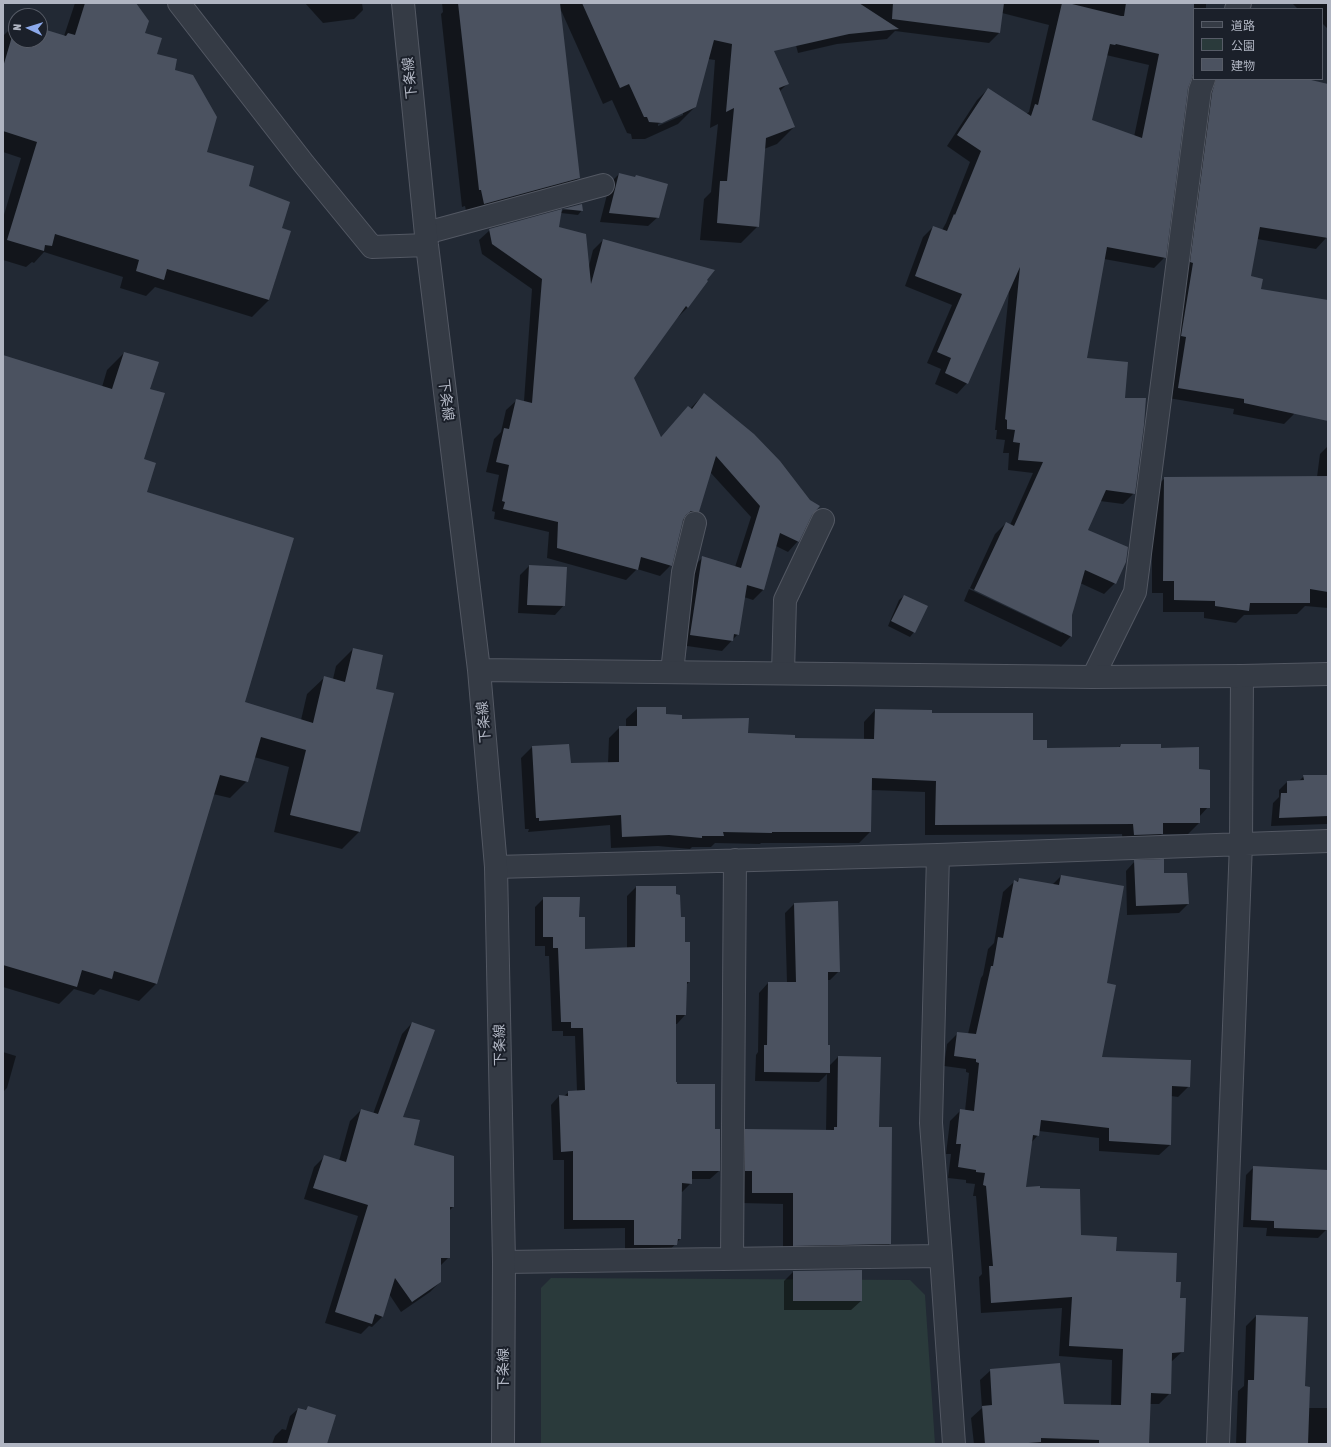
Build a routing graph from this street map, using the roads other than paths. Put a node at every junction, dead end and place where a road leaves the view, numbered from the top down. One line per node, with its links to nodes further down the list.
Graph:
1 (179, 3): 5 (street)
2 (403, 3): 5 (street, 下条線)
3 (1204, 80): 12 (street)
4 (603, 185): 5 (street)
5 (426, 239): 8 (street, 下条線)
6 (823, 520): 10 (street)
7 (695, 523): 9 (street)
8 (479, 670): 9 (street); 18 (street, 下条線)
9 (672, 672): 10 (street)
10 (783, 673): 12 (street)
11 (1328, 674): 13 (street)
12 (1093, 676): 13 (street)
13 (1242, 676): 15 (street)
14 (1328, 841): 15 (street)
15 (1241, 843): 16 (street); 24 (street)
16 (938, 855): 17 (street); 19 (street)
17 (735, 860): 18 (street); 20 (street)
18 (496, 866): 21 (street, 下条線)
19 (942, 1256): 20 (street); 23 (street)
20 (732, 1259): 21 (street)
21 (504, 1262): 22 (street, 下条線)
22 (504, 1444)
23 (954, 1444)
24 (1218, 1444)

